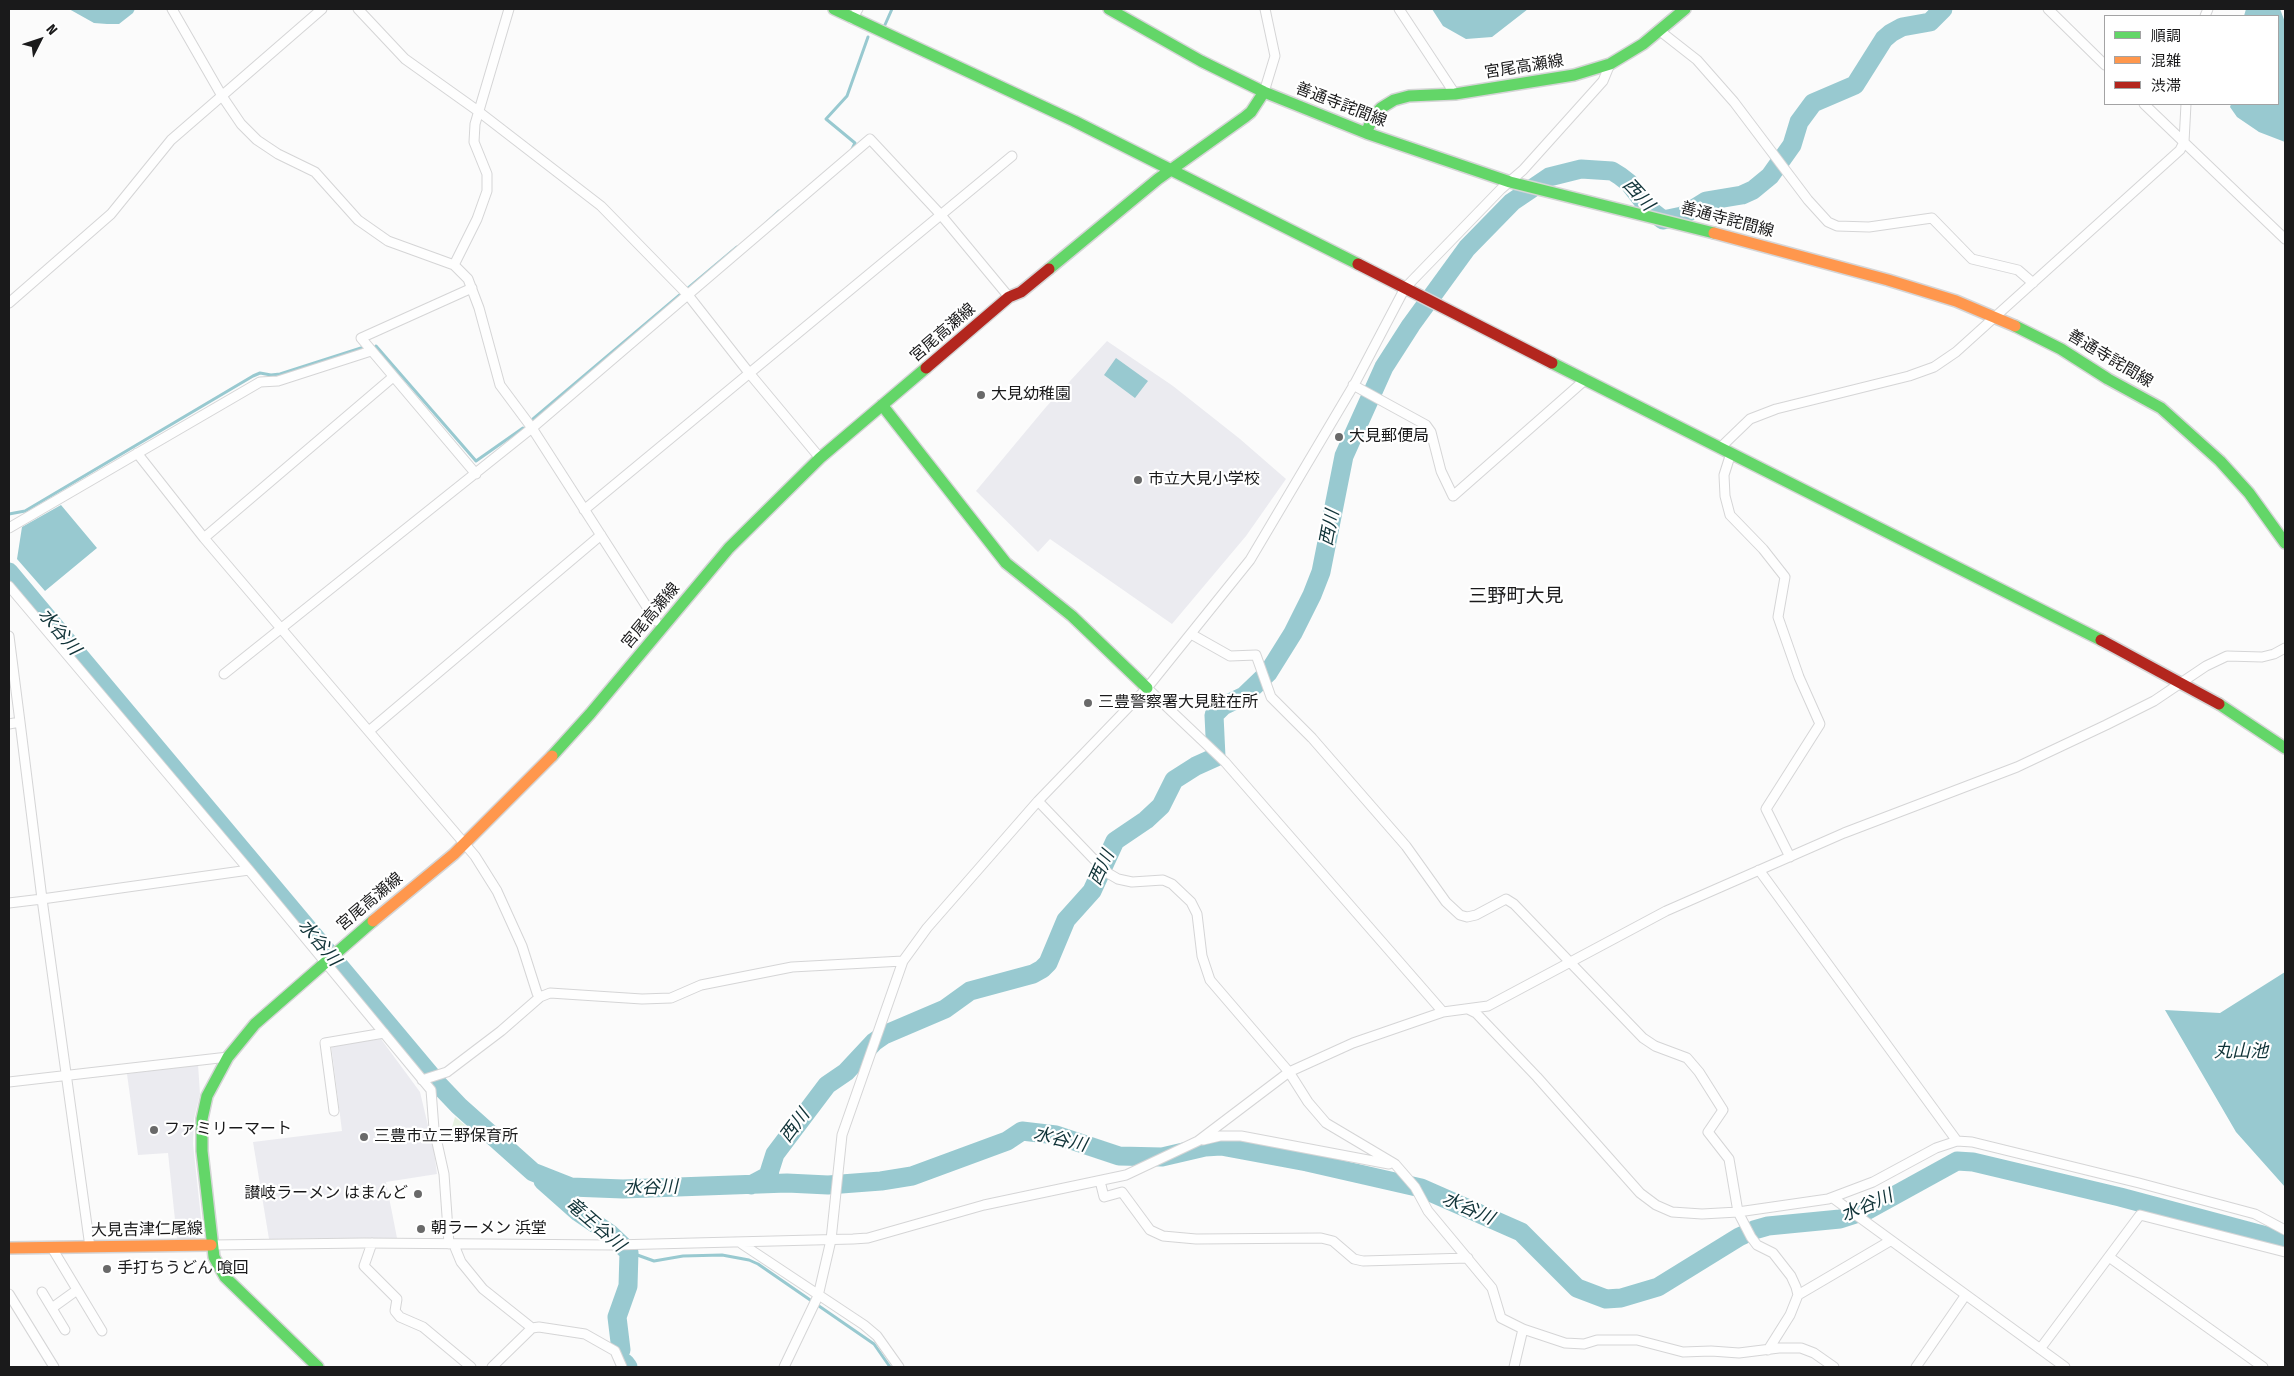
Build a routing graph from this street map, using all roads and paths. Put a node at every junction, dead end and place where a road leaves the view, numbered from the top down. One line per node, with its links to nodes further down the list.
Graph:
1 (172, 9): 17 (street)
2 (322, 9): 17 (street)
3 (358, 9): 20 (street)
4 (509, 9): 20 (street)
5 (834, 9): 11 (main road)
6 (1109, 9): 15 (main road, 善通寺詫間線)
7 (1266, 9): 15 (street)
8 (1399, 9): 16 (street)
9 (1685, 9): 12 (main road, 宮尾高瀬線)
10 (2048, 9): 14 (street)
11 (855, 14): 24 (main road)
12 (1660, 31): 13 (main road, 宮尾高瀬線); 29 (street)
13 (1610, 64): 16 (main road, 宮尾高瀬線); 25 (street)
14 (2104, 64)
15 (1264, 92): 21 (main road, 善通寺詫間線); 24 (main road, 宮尾高瀬線)
16 (1455, 94): 21 (main road, 宮尾高瀬線)
17 (222, 96): 28 (street); 34 (street)
18 (2145, 105): 22 (street)
19 (2186, 105): 22 (street)
20 (478, 111): 28 (street); 32 (street)
21 (1366, 133): 25 (main road, 善通寺詫間線)
22 (2184, 142): 27 (street); 29 (street)
23 (1012, 156): 26 (street)
24 (1170, 170): 31 (main road); 33 (main road, 宮尾高瀬線)
25 (1510, 182): 31 (street); 35 (main road, 善通寺詫間線)
26 (941, 215): 32 (street); 33 (street); 37 (street)
27 (2285, 239)
28 (454, 265): 30 (street)
29 (2033, 284): 35 (street)
30 (472, 288): 36 (street); 42 (street)
31 (1405, 288): 39 (main road); 40 (street)
32 (688, 295): 37 (street); 42 (street)
33 (1009, 297): 41 (main road, 宮尾高瀬線)
34 (9, 303)
35 (1997, 317): 43 (street); 49 (main road, 善通寺詫間線)
36 (371, 351): 38 (street); 44 (street)
37 (750, 374): 45 (street); 47 (street)
38 (394, 377): 46 (street); 51 (street)
39 (1586, 379): 40 (street); 43 (main road)
40 (1353, 386): 56 (street)
41 (882, 406): 45 (main road, 宮尾高瀬線); 61 (main road)
42 (532, 428): 46 (street); 47 (street)
43 (1726, 450): 60 (main road); 68 (street)
44 (137, 454): 48 (street); 51 (street)
45 (820, 458): 67 (main road, 宮尾高瀬線)
46 (476, 474): 55 (street)
47 (584, 510): 50 (street)
48 (9, 528)
49 (2281, 528): 52 (main road, 善通寺詫間線)
50 (601, 535): 54 (street); 64 (street)
51 (204, 538): 55 (street)
52 (2285, 543)
53 (9, 586): 69 (street)
54 (656, 622)
55 (281, 629): 59 (street); 64 (street)
56 (1191, 634): 61 (street); 75 (street)
57 (9, 636): 62 (street)
58 (2285, 648): 60 (street)
59 (224, 674)
60 (2182, 684): 65 (main road); 68 (street)
61 (1147, 688): 66 (street); 78 (street)
62 (20, 722): 63 (street); 71 (street)
63 (9, 724)
64 (368, 731): 67 (street)
65 (2285, 748)
66 (1038, 802): 73 (street); 81 (street)
67 (465, 843): 74 (main road, 宮尾高瀬線); 76 (street)
68 (1790, 857): 70 (street)
69 (249, 870): 71 (street); 74 (street)
70 (1760, 870): 75 (street); 86 (street)
71 (42, 899): 72 (street); 82 (street)
72 (9, 904)
73 (903, 961): 76 (street); 93 (street)
74 (326, 963): 79 (street); 80 (main road, 宮尾高瀬線)
75 (1570, 963): 77 (street); 91 (street)
76 (540, 996): 83 (street)
77 (1468, 1009): 78 (street); 91 (street)
78 (1443, 1012): 81 (street)
79 (384, 1033): 83 (street); 85 (street)
80 (228, 1057): 82 (street); 97 (main road, 宮尾高瀬線)
81 (1289, 1072): 87 (street); 88 (street)
82 (66, 1075): 84 (street); 99 (street)
83 (423, 1079): 98 (street)
84 (9, 1082)
85 (334, 1111)
86 (1957, 1140): 90 (street); 92 (street)
87 (1198, 1141): 88 (street); 89 (street)
88 (1395, 1164): 104 (street)
89 (1100, 1181): 93 (street); 104 (street)
90 (1833, 1198): 91 (street); 94 (street)
91 (1738, 1212): 108 (street)
92 (2285, 1230)
93 (831, 1240): 96 (street); 110 (street)
94 (1890, 1241): 108 (street); 109 (street)
95 (372, 1243): 97 (street); 98 (street); 120 (street)
96 (741, 1243): 98 (street); 110 (street)
97 (211, 1245): 99 (main road, 大見吉津仁尾線); 119 (main road, 大見吉津仁尾線)
98 (451, 1245): 112 (street)
99 (90, 1247): 101 (main road, 大見吉津仁尾線)
100 (9, 1248): 101 (main road, 大見吉津仁尾線)
101 (52, 1248): 105 (street)
102 (2285, 1252): 103 (street)
103 (2109, 1257): 116 (street); 129 (street)
104 (1468, 1258): 113 (street)
105 (78, 1290): 111 (street); 115 (street)
106 (42, 1292): 111 (street)
107 (9, 1294): 118 (street)
108 (1798, 1295): 117 (street)
109 (1965, 1296): 116 (street); 127 (street)
110 (817, 1300): 123 (street); 124 (street)
111 (52, 1308): 114 (street)
112 (532, 1328): 121 (street); 122 (street)
113 (1523, 1329): 117 (street); 125 (street)
114 (65, 1330)
115 (102, 1331)
116 (2040, 1349): 128 (street)
117 (1768, 1350): 126 (street)
118 (54, 1367)
119 (318, 1367)
120 (470, 1367)
121 (492, 1367)
122 (622, 1367)
123 (784, 1367)
124 (899, 1367)
125 (1514, 1367)
126 (1834, 1367)
127 (1916, 1367)
128 (2066, 1367)
129 (2263, 1367)

